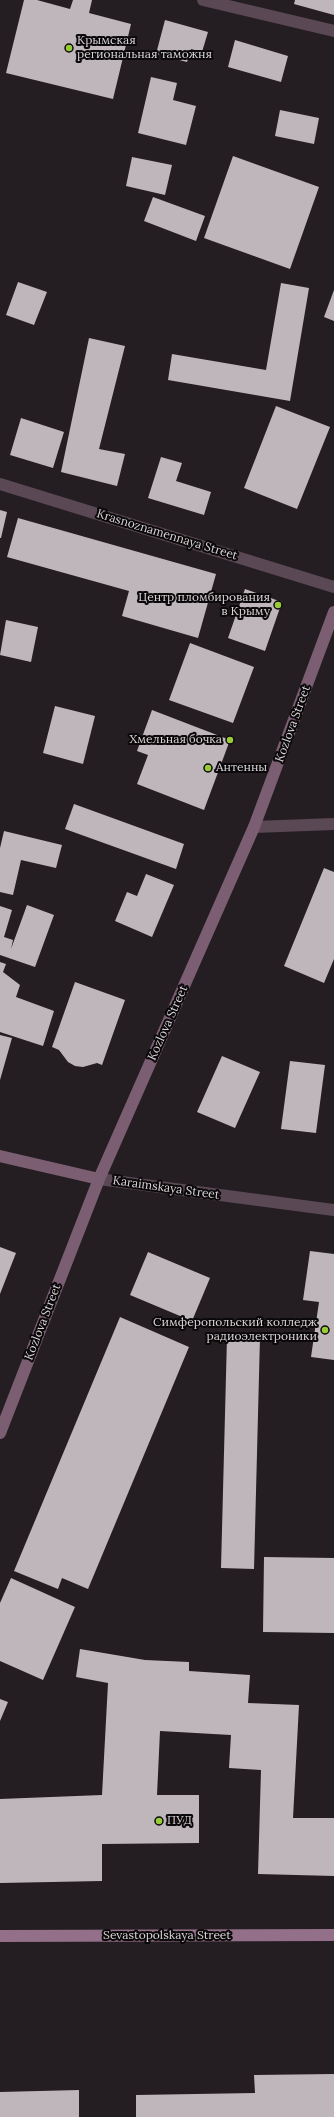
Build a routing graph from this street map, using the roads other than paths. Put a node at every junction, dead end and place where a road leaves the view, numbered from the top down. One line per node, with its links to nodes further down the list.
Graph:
1 (203, 0): 2 (street)
2 (334, 31)
3 (0, 484): 4 (street, Krasnoznamennaya Street)
4 (334, 587)
5 (334, 612): 7 (main road, Kozlova Street)
6 (334, 824): 7 (street)
7 (254, 827): 9 (main road, Kozlova Street)
8 (0, 1156): 9 (main road, Karaimskaya Street)
9 (99, 1179): 10 (street, Karaimskaya Street); 11 (main road, Kozlova Street)
10 (334, 1210)
11 (0, 1433)
12 (334, 1935): 13 (main road, Sevastopolskaya Street)
13 (0, 1936)

